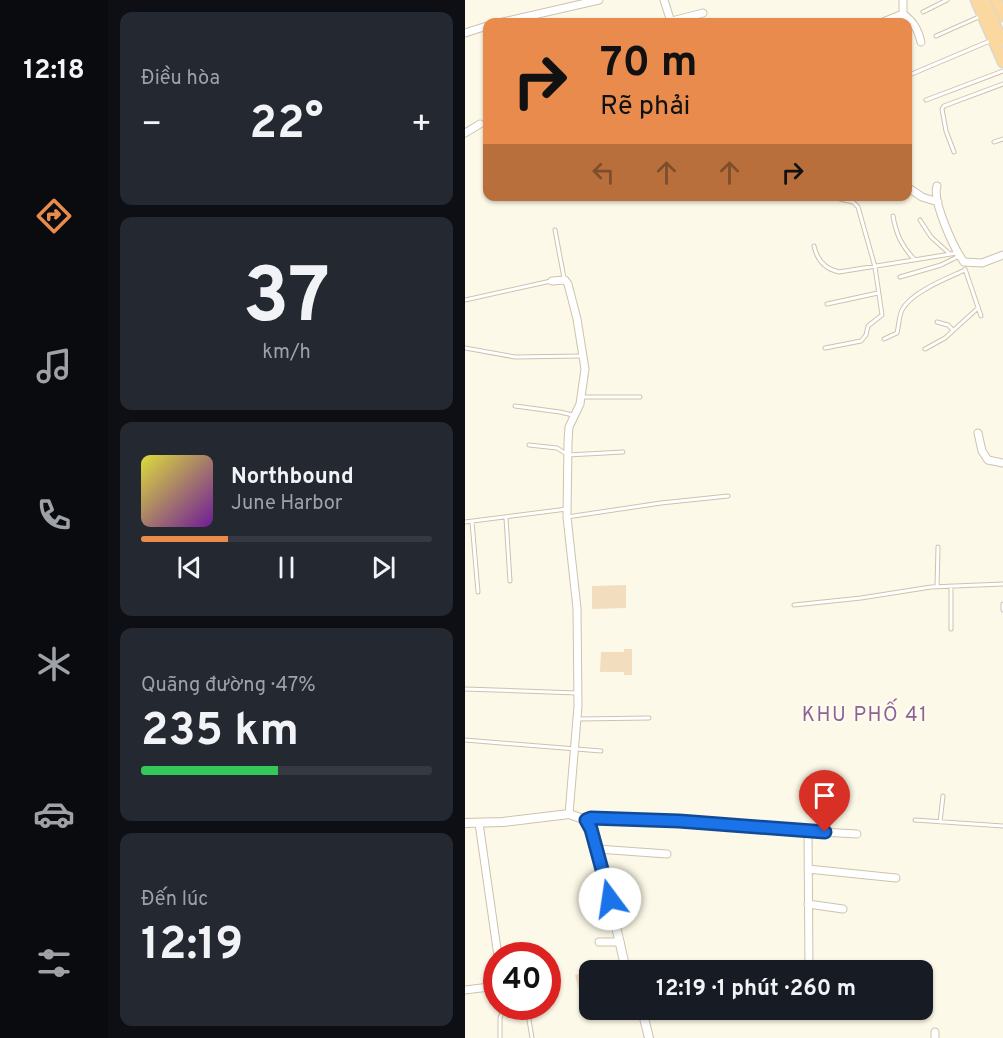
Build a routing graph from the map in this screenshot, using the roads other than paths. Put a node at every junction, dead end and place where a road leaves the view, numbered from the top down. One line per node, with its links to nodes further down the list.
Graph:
1 (599, 0): 13 (street)
2 (664, 0): 14 (street)
3 (903, 0): 10 (street)
4 (948, 0): 8 (lane)
5 (976, 0): 11 (highway)
6 (984, 0): 23 (highway)
7 (996, 0): 12 (highway)
8 (923, 12)
9 (703, 13): 15 (street)
10 (903, 15): 16 (street); 17 (street)
11 (983, 15): 21 (lane); 23 (highway)
12 (1003, 16)
13 (520, 18)
14 (668, 18)
15 (684, 18)
16 (894, 18)
17 (908, 18)
18 (912, 21): 22 (street)
19 (483, 28): 20 (street)
20 (465, 33)
21 (936, 36)
22 (921, 42)
23 (998, 42): 24 (highway); 26 (lane)
24 (1003, 62)
25 (1003, 71): 28 (lane)
26 (912, 74)
27 (1003, 84): 33 (lane)
28 (926, 100)
29 (480, 124): 30 (street)
30 (465, 133)
31 (1003, 139): 32 (lane)
32 (993, 142)
33 (954, 152)
34 (937, 186): 37 (street)
35 (912, 190): 37 (street)
36 (849, 201): 45 (lane)
37 (938, 202): 43 (street)
38 (893, 216): 44 (lane)
39 (920, 220): 43 (lane)
40 (555, 230): 47 (lane)
41 (814, 246): 45 (lane)
42 (1003, 255): 43 (street)
43 (959, 259): 44 (lane); 46 (lane); 52 (lane); 56 (lane)
44 (915, 260): 45 (lane)
45 (875, 267): 49 (lane)
46 (900, 277)
47 (565, 280): 48 (street); 60 (street)
48 (552, 281): 50 (lane)
49 (878, 293): 51 (lane); 58 (lane)
50 (465, 300)
51 (827, 304)
52 (978, 308): 53 (lane); 55 (lane)
53 (981, 316)
54 (937, 322): 55 (lane)
55 (952, 329): 59 (lane)
56 (884, 339)
57 (465, 348): 60 (lane)
58 (825, 348)
59 (925, 349)
60 (583, 356): 61 (street)
61 (581, 397): 62 (lane); 64 (street)
62 (640, 397)
63 (515, 406): 64 (lane)
64 (575, 416): 68 (street)
65 (978, 433): 69 (street)
66 (529, 445): 68 (lane)
67 (623, 452): 68 (lane)
68 (568, 455): 71 (street)
69 (1003, 463)
70 (728, 496): 71 (lane)
71 (567, 513): 72 (lane); 86 (street)
72 (506, 518): 74 (lane); 76 (lane)
73 (465, 522): 74 (lane)
74 (472, 522): 80 (lane)
75 (938, 547): 79 (lane)
76 (510, 581)
77 (1003, 584): 78 (lane)
78 (951, 586): 79 (lane); 84 (lane)
79 (937, 587): 82 (lane)
80 (479, 592)
81 (1003, 604): 83 (lane)
82 (794, 605)
83 (1003, 610)
84 (951, 629)
85 (465, 689): 86 (lane)
86 (578, 693): 88 (street)
87 (649, 718): 88 (lane)
88 (577, 719): 90 (street)
89 (465, 741): 90 (lane)
90 (575, 749): 91 (lane); 93 (street)
91 (601, 751)
92 (943, 796): 96 (lane)
93 (569, 814): 94 (street); 98 (street)
94 (586, 820): 100 (street); 102 (street)
95 (915, 820): 96 (lane)
96 (940, 822): 99 (lane)
97 (465, 823): 98 (street)
98 (479, 823): 108 (street)
99 (1003, 826)
100 (809, 831): 101 (street); 104 (street)
101 (857, 834)
102 (597, 849): 103 (street); 110 (street)
103 (667, 854)
104 (808, 869): 105 (street); 106 (street)
105 (896, 878)
106 (808, 904): 107 (street); 112 (street)
107 (843, 909)
108 (496, 942)
109 (599, 942): 110 (street)
110 (620, 942): 111 (street)
111 (624, 960)
112 (809, 960)
113 (483, 988): 114 (street)
114 (465, 990)
115 (499, 1020): 118 (lane)
116 (529, 1020): 119 (lane)
117 (644, 1020): 120 (street)
118 (500, 1038)
119 (532, 1038)
120 (649, 1038)

